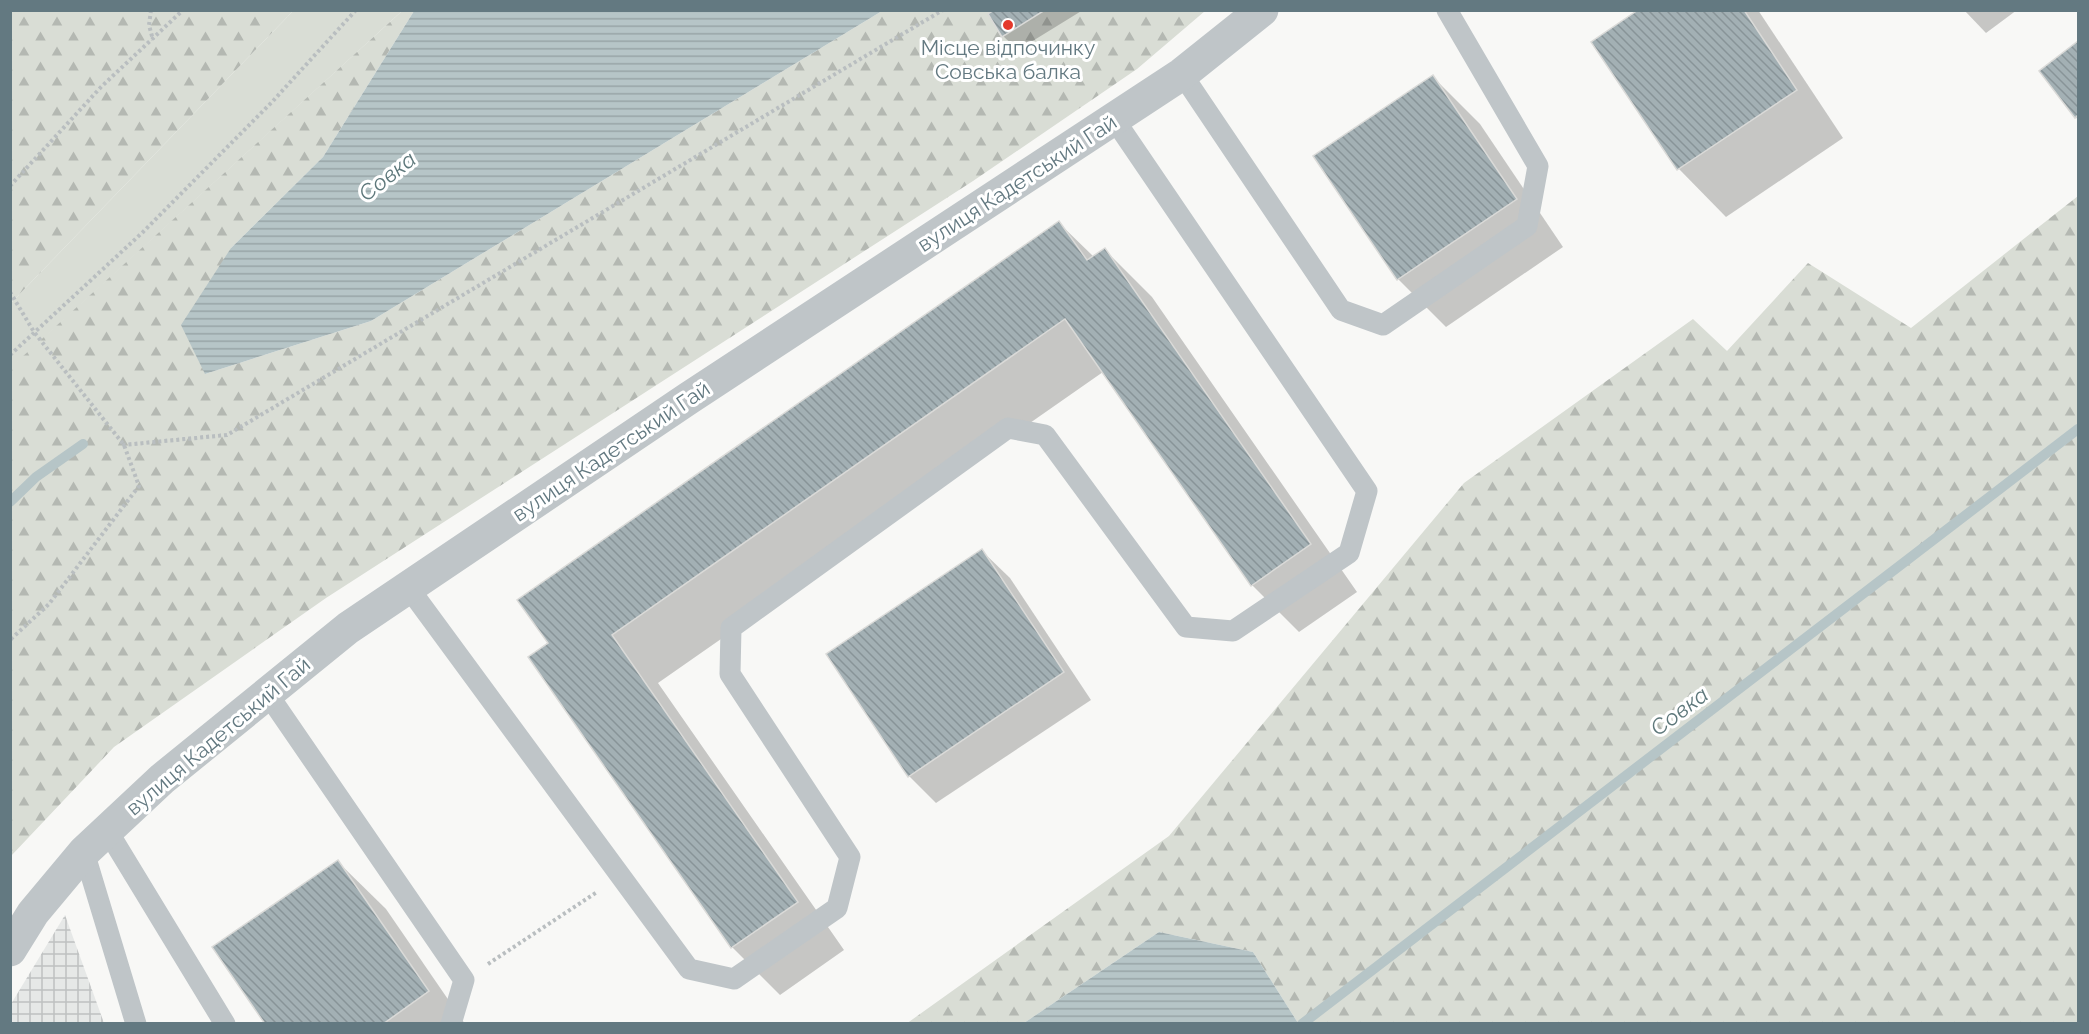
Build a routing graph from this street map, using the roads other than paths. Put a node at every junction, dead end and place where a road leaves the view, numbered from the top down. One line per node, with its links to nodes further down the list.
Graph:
1 (1262, 10): 3 (street, вулиця Кадетський Гай)
2 (1447, 10): 3 (lane)
3 (1182, 74): 4 (street, вулиця Кадетський Гай)
4 (1114, 119): 5 (street, вулиця Кадетський Гай); 5 (lane)
5 (408, 588): 6 (street, вулиця Кадетський Гай)
6 (267, 693): 7 (street, вулиця Кадетський Гай); 11 (lane)
7 (96, 841): 8 (street, вулиця Кадетський Гай); 9 (lane); 10 (lane)
8 (10, 950)
9 (136, 1023)
10 (225, 1023)
11 (451, 1023)

